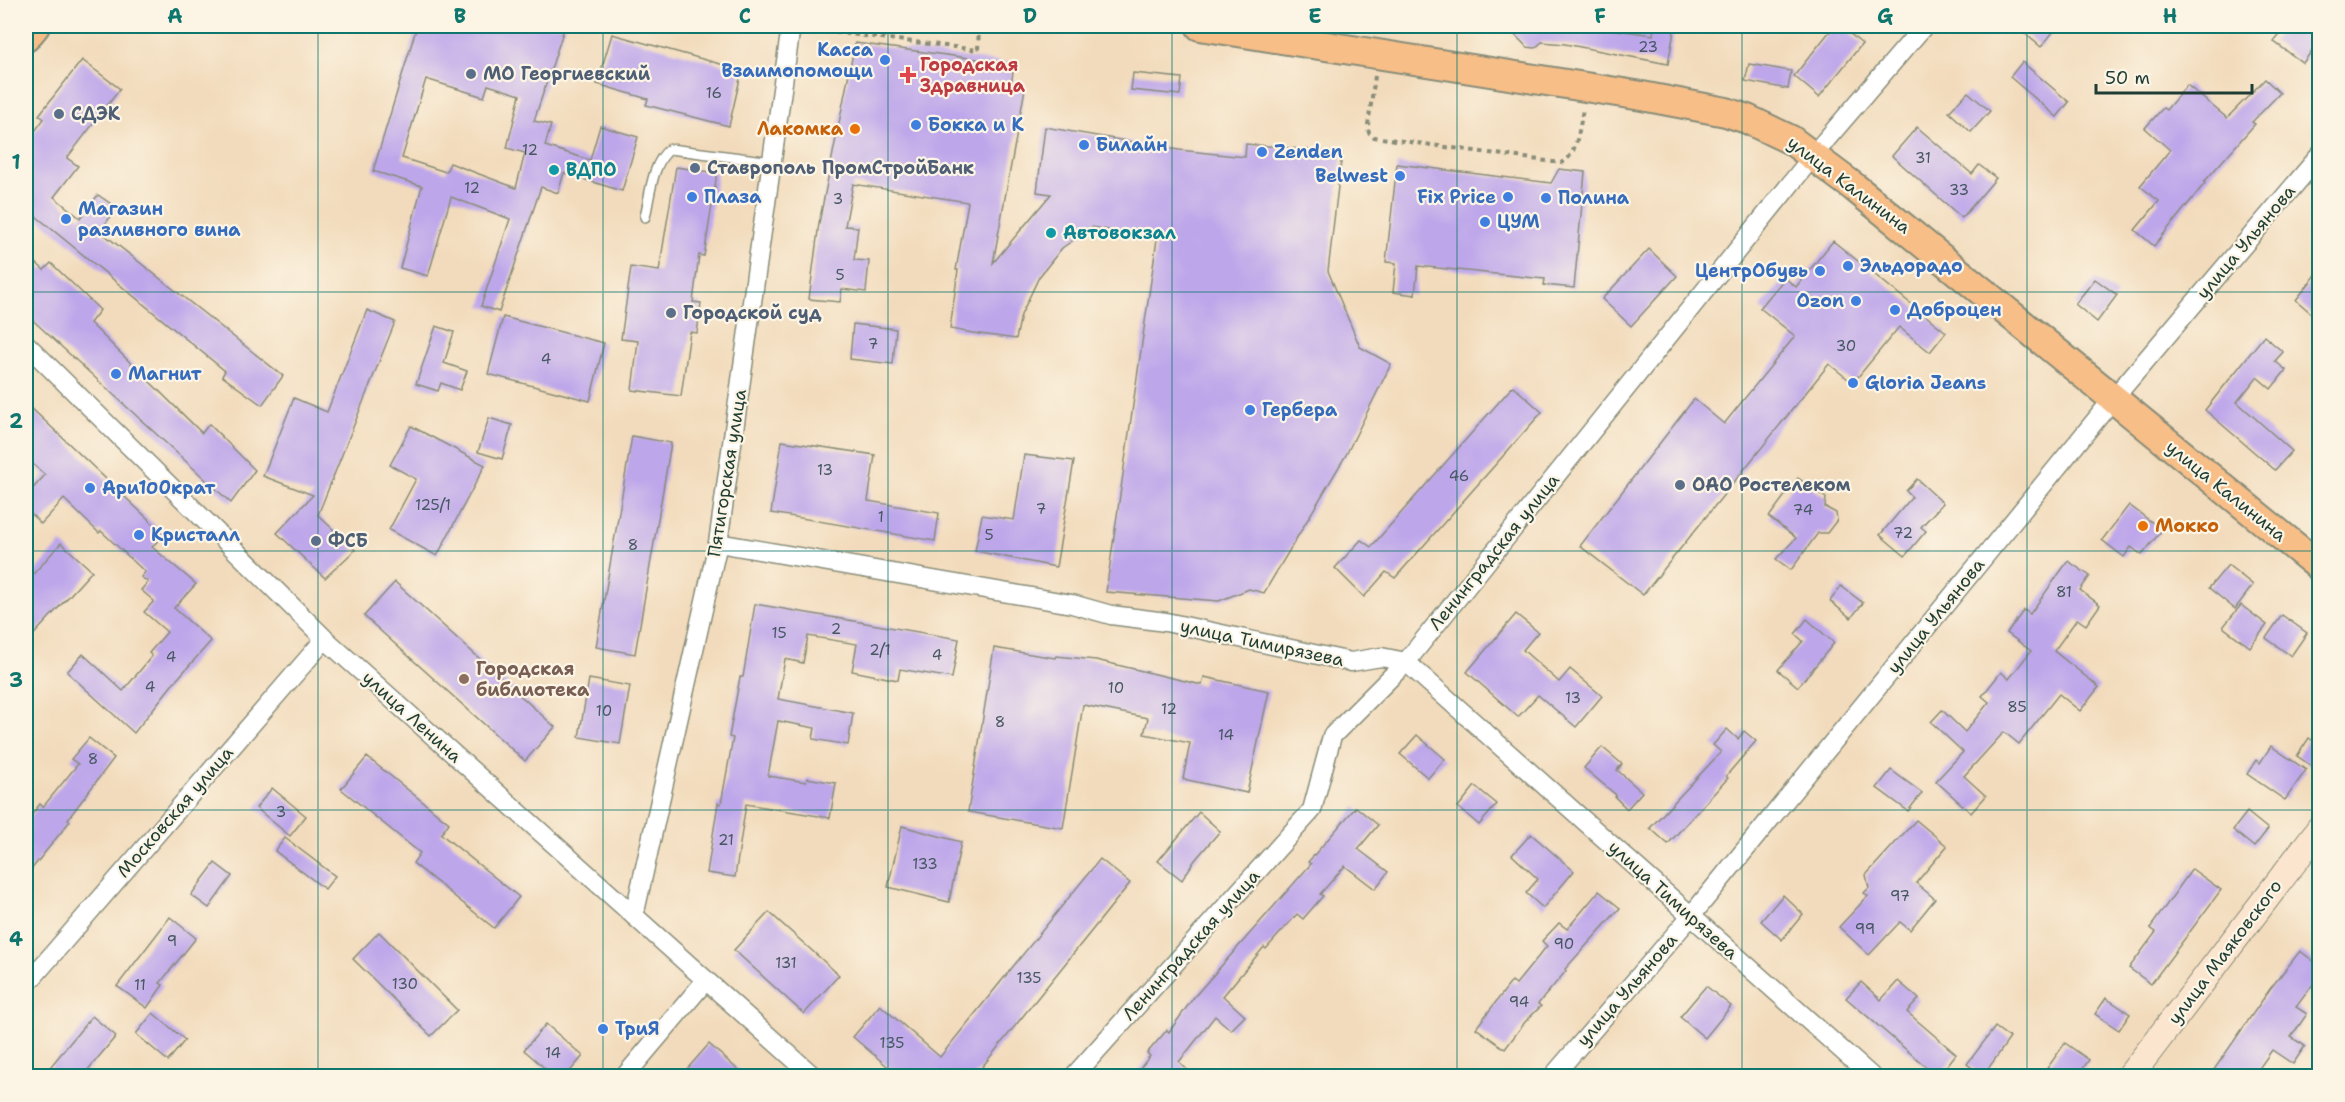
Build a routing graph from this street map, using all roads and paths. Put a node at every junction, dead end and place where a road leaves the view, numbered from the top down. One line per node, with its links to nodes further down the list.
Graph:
1 (35, 26): 6 (main road)
2 (791, 26): 3 (path); 11 (street, Пятигорская улица)
3 (979, 26)
4 (1200, 26): 7 (main road, улица Калинина)
5 (1924, 26): 9 (street, Ленинградская улица)
6 (26, 37)
7 (1378, 54): 8 (main road, улица Калинина); 8 (path)
8 (1588, 88): 9 (main road, улица Калинина)
9 (1814, 155): 14 (main road, улица Калинина); 18 (street, Ленинградская улица)
10 (2319, 155): 14 (street, улица Ульянова)
11 (772, 162): 12 (lane); 15 (street, Пятигорская улица)
12 (645, 218)
13 (26, 344): 17 (street, улица Ленина)
14 (2113, 399): 16 (main road, улица Калинина); 21 (street, улица Ульянова)
15 (718, 543): 18 (street, улица Тимирязева); 20 (street, Пятигорская улица)
16 (2319, 567)
17 (325, 639): 20 (street, улица Ленина); 23 (street, Московская улица)
18 (1406, 662): 21 (street, улица Тимирязева); 26 (street, Ленинградская улица)
19 (2319, 828): 29 (street, улица Маяковского)
20 (634, 916): 22 (street, улица Ленина)
21 (1691, 916): 27 (street, улица Ульянова); 28 (street, улица Тимирязева)
22 (706, 980): 24 (street); 25 (street, улица Ленина)
23 (26, 985)
24 (625, 1077)
25 (813, 1077)
26 (1074, 1077)
27 (1553, 1077)
28 (1871, 1077)
29 (2130, 1077)

